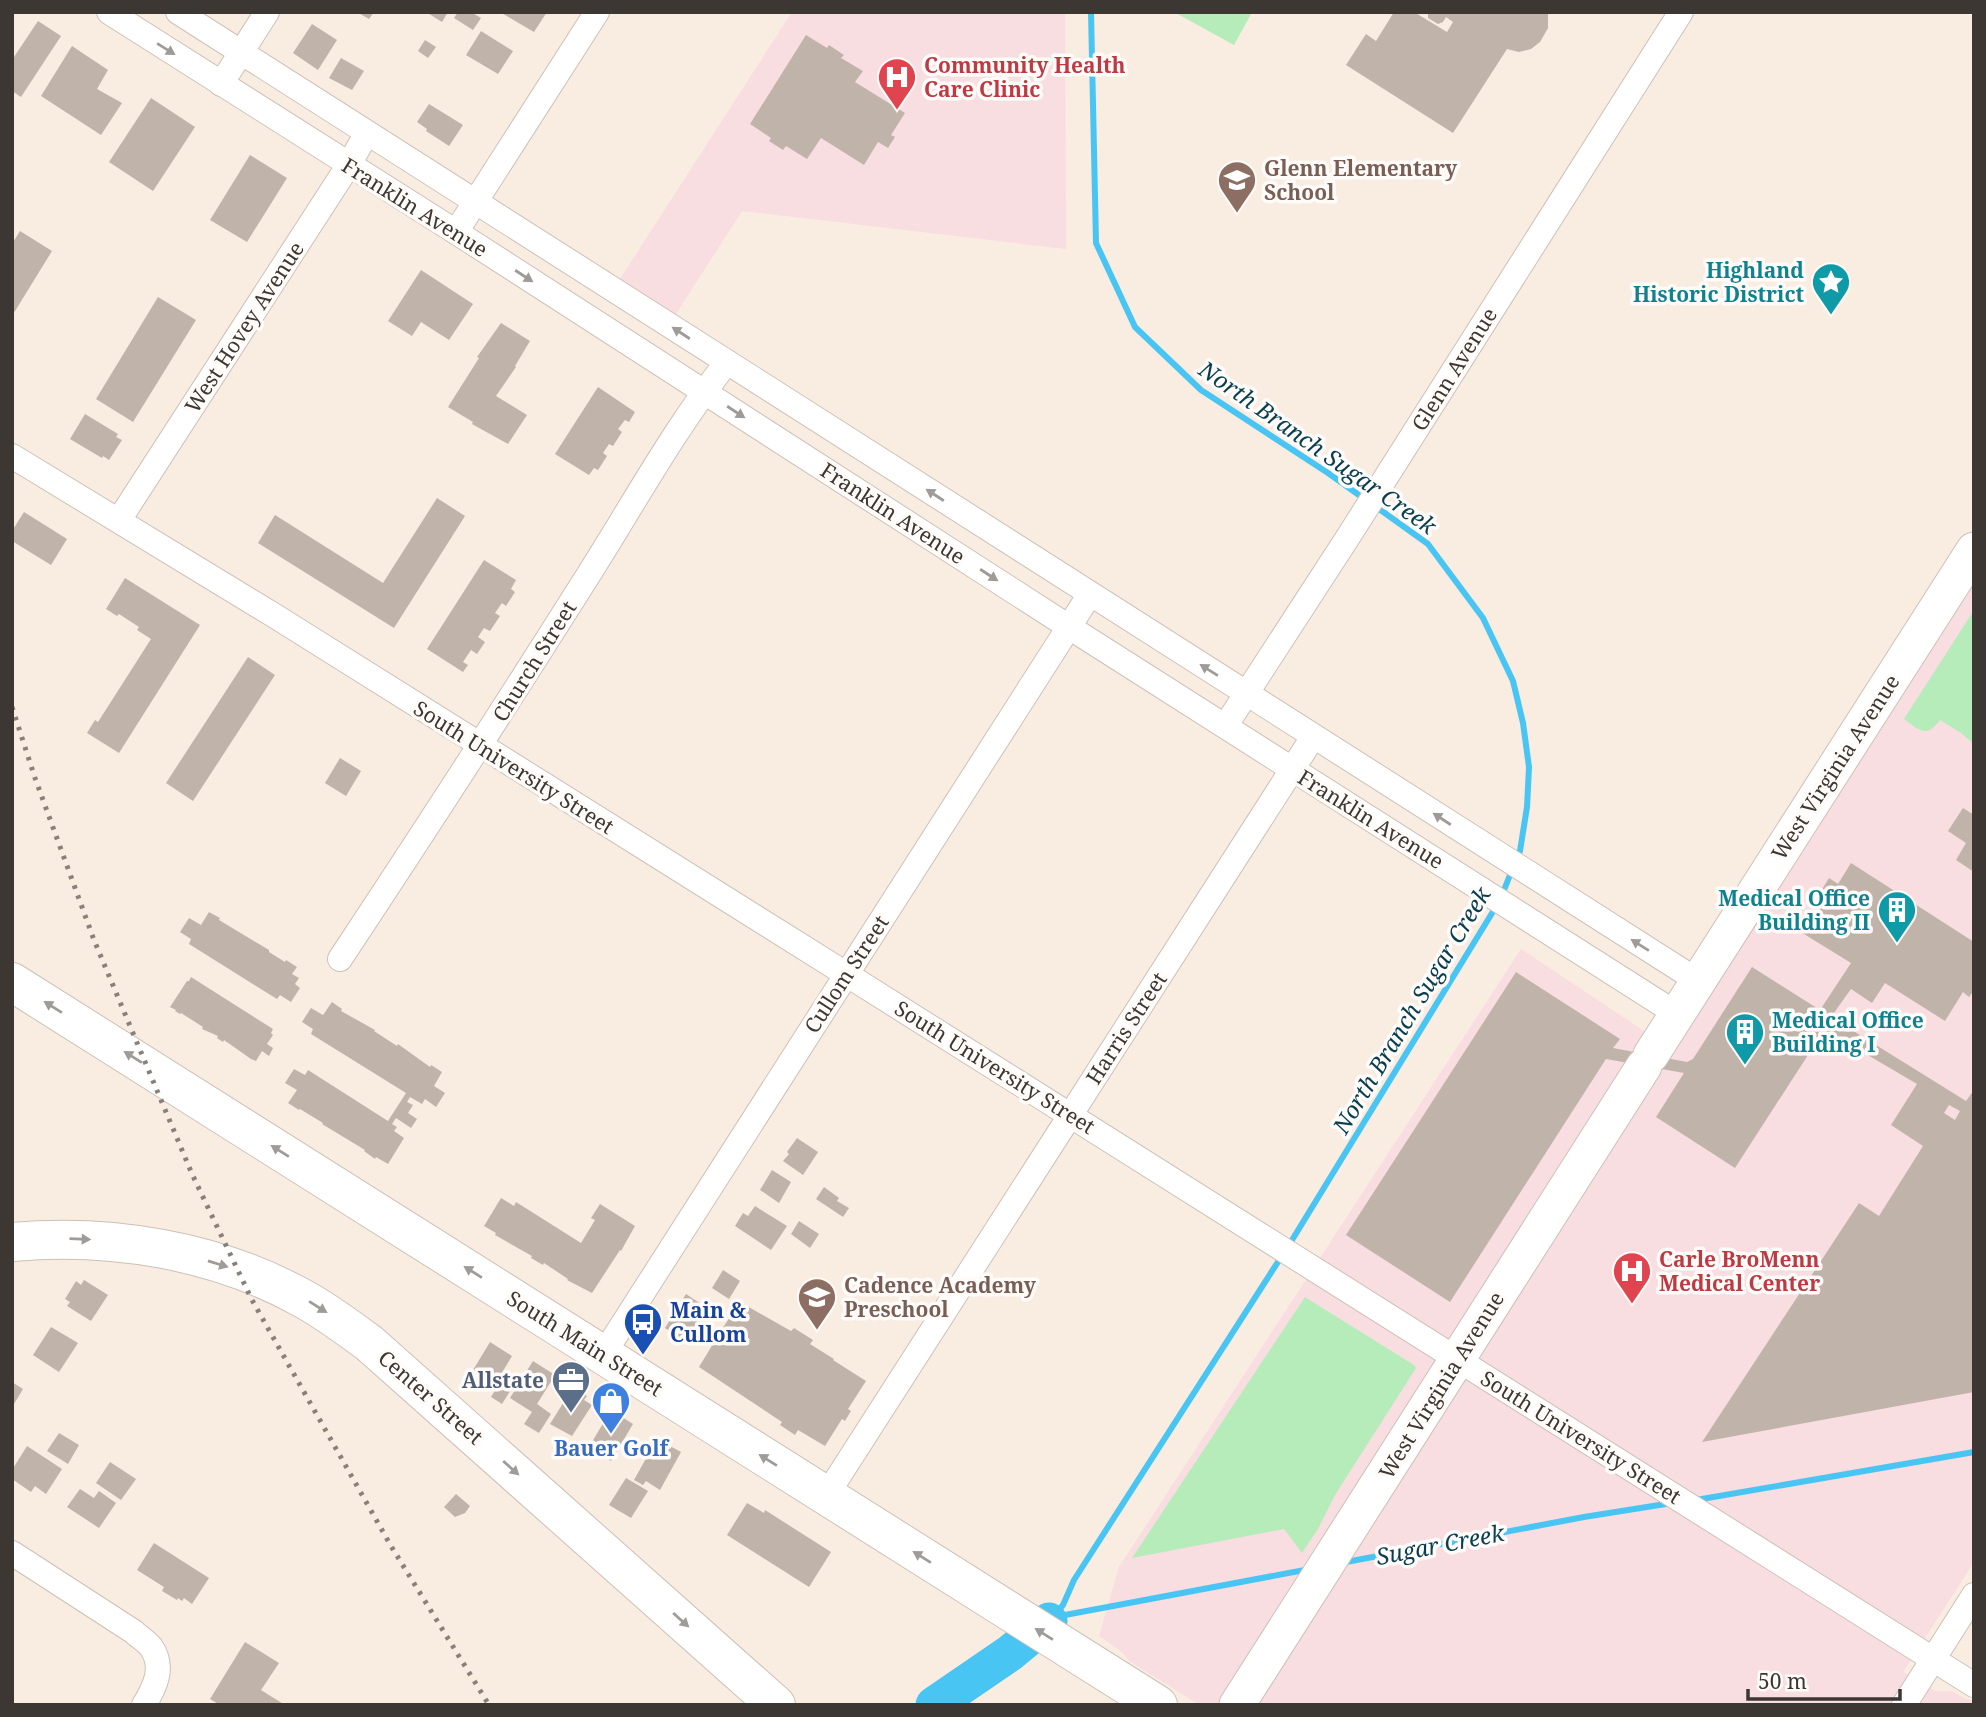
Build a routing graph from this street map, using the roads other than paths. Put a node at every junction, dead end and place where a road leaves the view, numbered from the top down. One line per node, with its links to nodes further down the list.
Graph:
1 (108, 12): 7 (street, Franklin Avenue, one-way to 7)
2 (178, 12): 6 (street, Franklin Avenue)
3 (267, 12): 6 (street)
4 (597, 12): 10 (street)
5 (1681, 12): 19 (street, Glenn Avenue)
6 (242, 53): 7 (street); 8 (street, Franklin Avenue)
7 (221, 84): 9 (street, Franklin Avenue)
8 (367, 133): 9 (street, West Hovey Avenue); 10 (street, Franklin Avenue)
9 (348, 166): 11 (street, Franklin Avenue); 15 (street, West Hovey Avenue)
10 (475, 201): 11 (street); 12 (street, Franklin Avenue, one-way to 10)
11 (456, 232): 13 (street, Franklin Avenue, one-way to 13)
12 (727, 362): 13 (street, Church Street); 17 (street, Franklin Avenue, one-way to 12)
13 (704, 392): 18 (street, Franklin Avenue, one-way to 18); 22 (street, Church Street)
14 (12, 456): 15 (street, South University Street)
15 (119, 520): 22 (street, South University Street)
16 (1972, 557): 26 (street, West Virginia Avenue)
17 (1090, 594): 18 (street, Cullom Street); 19 (street, Franklin Avenue, one-way to 17)
18 (1069, 626): 20 (street, Franklin Avenue); 25 (street, Cullom Street)
19 (1247, 694): 20 (street, Glenn Avenue); 21 (street, Franklin Avenue)
20 (1226, 725): 23 (street, Franklin Avenue)
21 (1313, 737): 23 (street, Harris Street); 26 (street, Franklin Avenue, one-way to 21)
22 (480, 746): 24 (street, Church Street); 25 (street, South University Street)
23 (1292, 769): 28 (street, Franklin Avenue); 29 (street, Harris Street)
24 (340, 960)
25 (846, 974): 29 (street, South University Street); 31 (street, Cullom Street)
26 (1698, 981): 28 (street, West Virginia Avenue)
27 (12, 982): 31 (main road, South Main Street, one-way to 27)
28 (1678, 1014): 32 (street, West Virginia Avenue)
29 (1071, 1115): 32 (street, South University Street); 33 (street, Harris Street)
30 (12, 1242): 39 (main road, Center Street, one-way to 39)
31 (603, 1355): 33 (main road, South Main Street, one-way to 31)
32 (1457, 1359): 36 (street, South University Street); 41 (street, West Virginia Avenue)
33 (826, 1496): 40 (main road, South Main Street, one-way to 33)
34 (12, 1553): 38 (street)
35 (1974, 1595): 36 (street)
36 (1933, 1659): 37 (street, South University Street); 42 (street)
37 (1974, 1685)
38 (144, 1705)
39 (776, 1705)
40 (1158, 1705)
41 (1237, 1705)
42 (1904, 1705)

